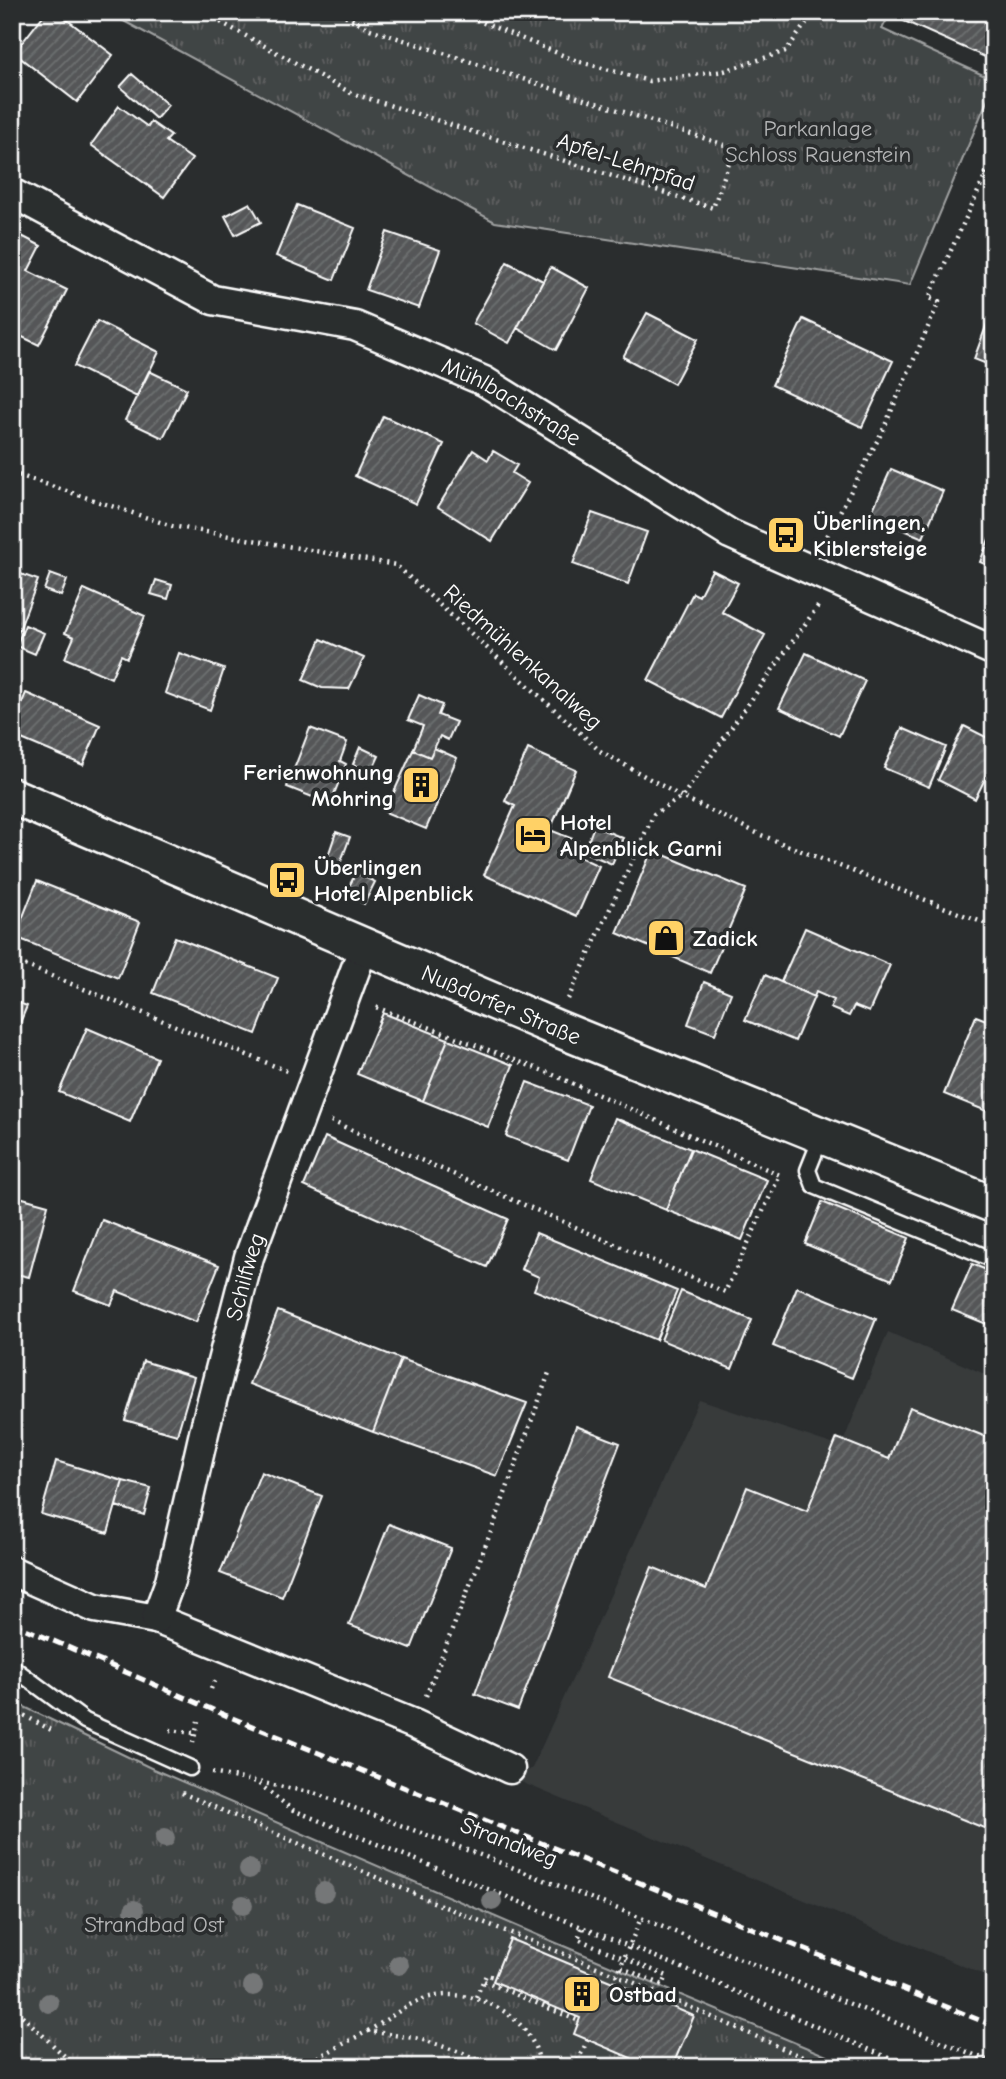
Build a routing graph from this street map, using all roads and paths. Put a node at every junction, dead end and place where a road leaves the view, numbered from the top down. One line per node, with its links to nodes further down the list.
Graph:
1 (202, 12): 2 (path, Apfel-Lehrpfad)
2 (339, 12)
3 (457, 12): 4 (path)
4 (814, 12)
5 (994, 157): 8 (path)
6 (12, 193): 8 (street, Mühlbachstraße)
7 (12, 473): 12 (path, Riedmühlenkanalweg)
8 (810, 568): 10 (street, Mühlbachstraße)
9 (806, 623): 12 (path)
10 (994, 652)
11 (12, 796): 14 (street, Nußdorfer Straße)
12 (682, 797): 13 (path, Riedmühlenkanalweg); 17 (path)
13 (994, 927)
14 (364, 946): 16 (street, Schilfweg); 20 (street, Nußdorfer Straße)
15 (12, 960): 18 (path)
16 (346, 996): 18 (street, Schilfweg); 19 (path)
17 (567, 1002)
18 (314, 1082): 19 (street, Schilfweg)
19 (304, 1108): 27 (street, Schilfweg)
20 (822, 1135): 21 (street, Nußdorfer Straße); 22 (lane)
21 (994, 1205)
22 (994, 1261)
23 (550, 1370): 33 (path)
24 (12, 1414): 25 (path)
25 (12, 1423)
26 (12, 1571): 27 (street)
27 (156, 1619): 33 (street)
28 (12, 1667): 36 (lane)
29 (215, 1679): 30 (path)
30 (211, 1689)
31 (12, 1709): 35 (path)
32 (198, 1721): 34 (path)
33 (414, 1724): 37 (street)
34 (194, 1733)
35 (59, 1734)
36 (190, 1768): 38 (path, Strandweg)
37 (510, 1769)
38 (258, 1783): 40 (path, Strandweg); 41 (path)
39 (181, 1792): 45 (path)
40 (641, 1917): 42 (path); 54 (path, Strandweg)
41 (582, 1928): 42 (path); 43 (path)
42 (628, 1947): 43 (path); 61 (path)
43 (624, 1957): 44 (path); 44 (path)
44 (620, 1967): 45 (path)
45 (617, 1975): 48 (path); 60 (path)
46 (494, 1977): 47 (path)
47 (484, 1981): 49 (path); 51 (path)
48 (614, 1982)
49 (476, 1997): 52 (path); 58 (path)
50 (12, 2006): 55 (path)
51 (579, 2021)
52 (368, 2031): 56 (path); 57 (path)
53 (588, 2039): 59 (path)
54 (994, 2063)
55 (76, 2067)
56 (299, 2067)
57 (494, 2067)
58 (540, 2067)
59 (575, 2067)
60 (825, 2067)
61 (909, 2067)

